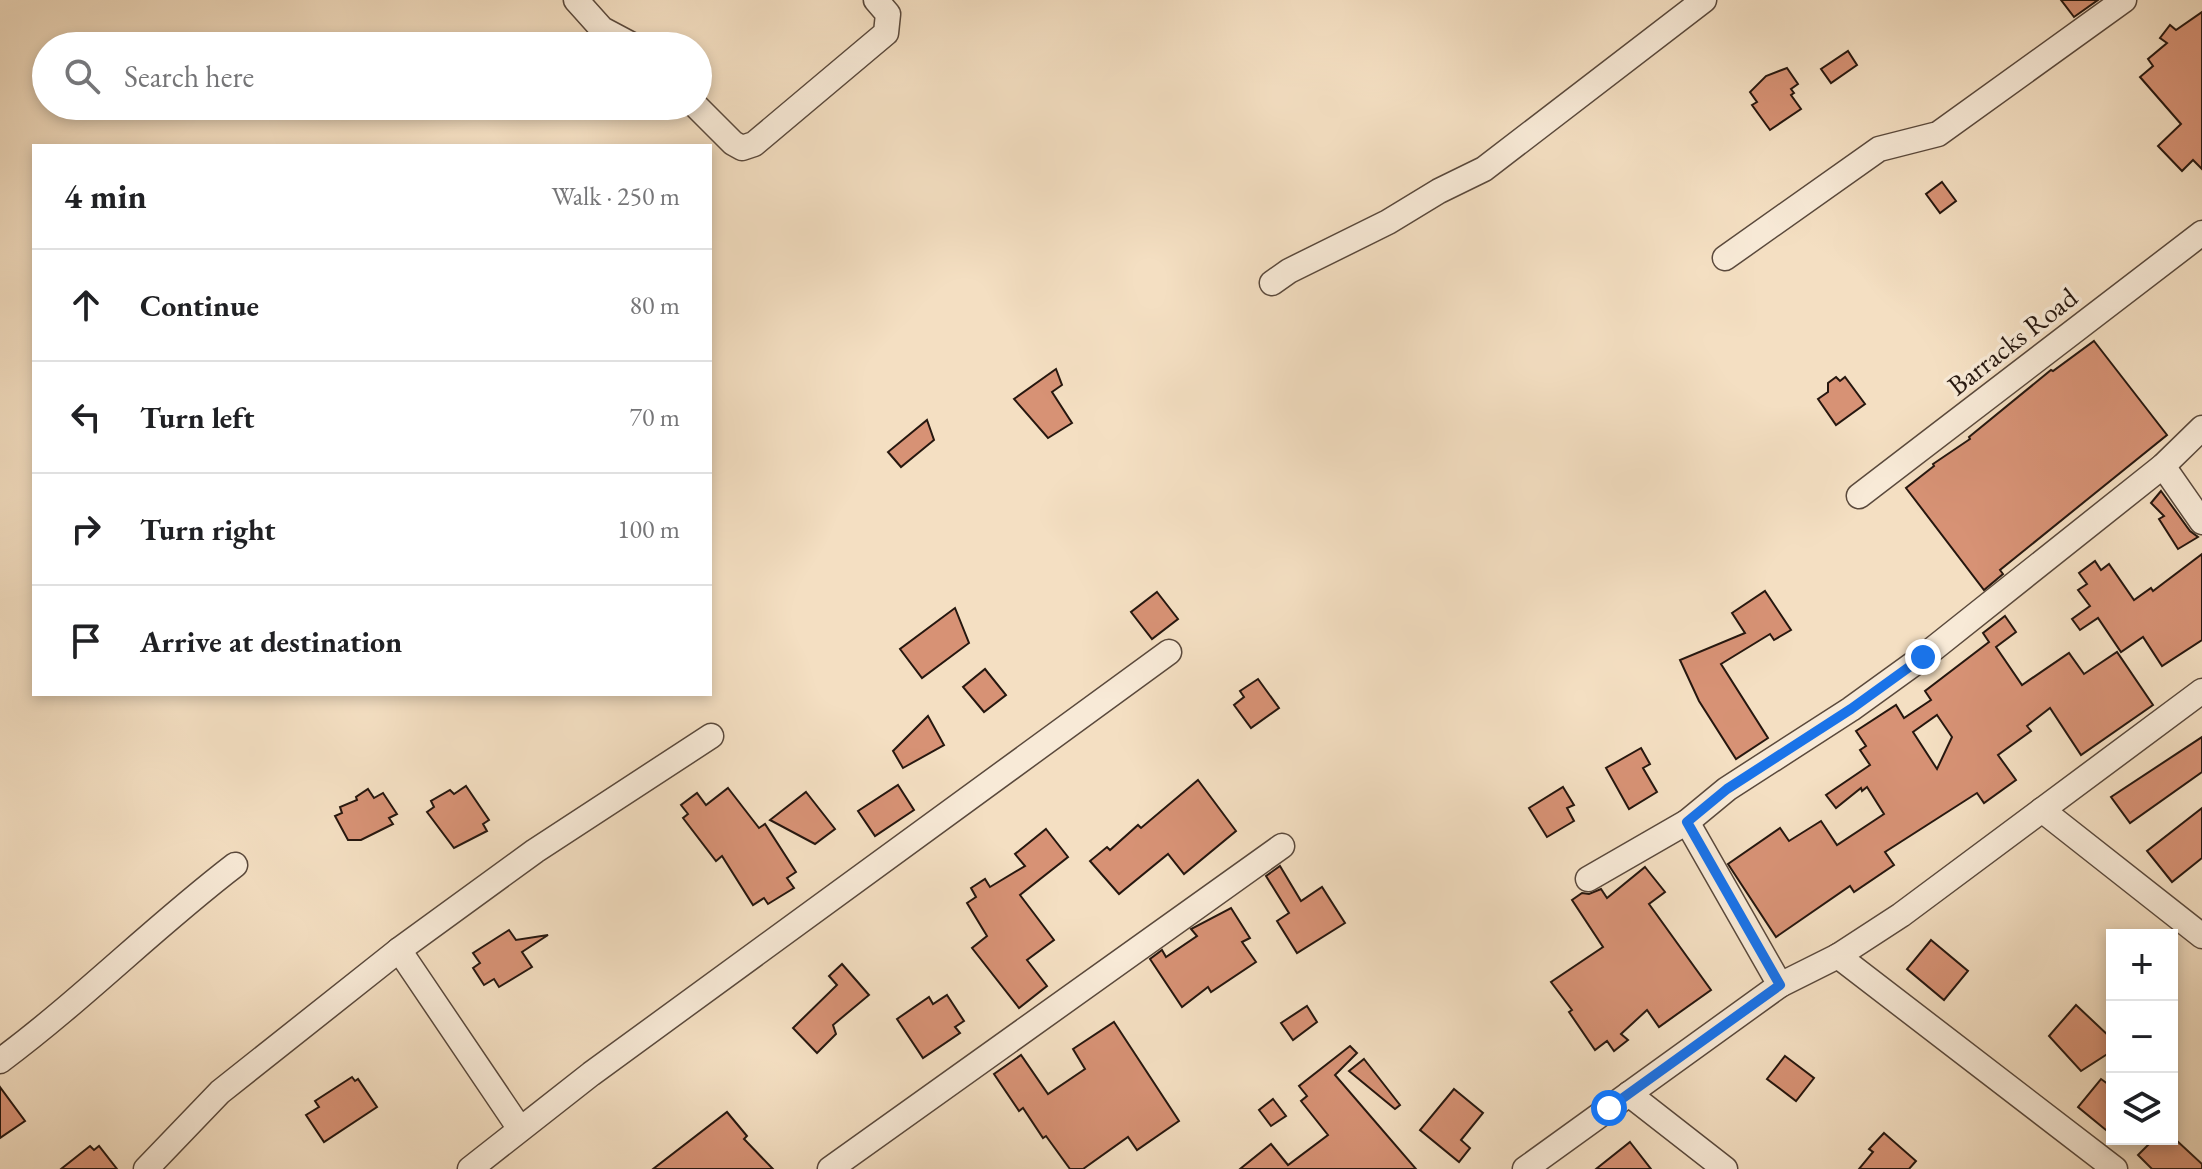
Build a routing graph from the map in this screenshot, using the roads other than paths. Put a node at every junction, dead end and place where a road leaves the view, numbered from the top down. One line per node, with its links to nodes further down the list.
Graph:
1 (576, 0): 5 (street)
2 (876, 0): 6 (street)
3 (1704, 0): 9 (street)
4 (2124, 0): 8 (street)
5 (608, 32)
6 (710, 120)
7 (2202, 233): 12 (street, Barracks Road)
8 (1725, 258)
9 (1272, 283)
10 (2202, 428): 11 (street)
11 (2163, 466): 13 (street); 18 (street)
12 (1859, 496)
13 (2202, 522)
14 (1169, 652): 28 (street)
15 (2202, 691): 17 (street)
16 (711, 736): 23 (street)
17 (2042, 810): 22 (street); 24 (street)
18 (1687, 822): 21 (street); 25 (street)
19 (1282, 846): 31 (street)
20 (235, 865): 26 (street)
21 (1588, 879)
22 (2202, 936)
23 (399, 950): 28 (street); 29 (street)
24 (1838, 956): 25 (street); 34 (street)
25 (1780, 985): 27 (street)
26 (0, 1061)
27 (1629, 1094): 32 (street); 33 (street)
28 (520, 1129): 30 (street)
29 (146, 1169)
30 (470, 1169)
31 (830, 1169)
32 (1525, 1169)
33 (1725, 1169)
34 (2115, 1169)

